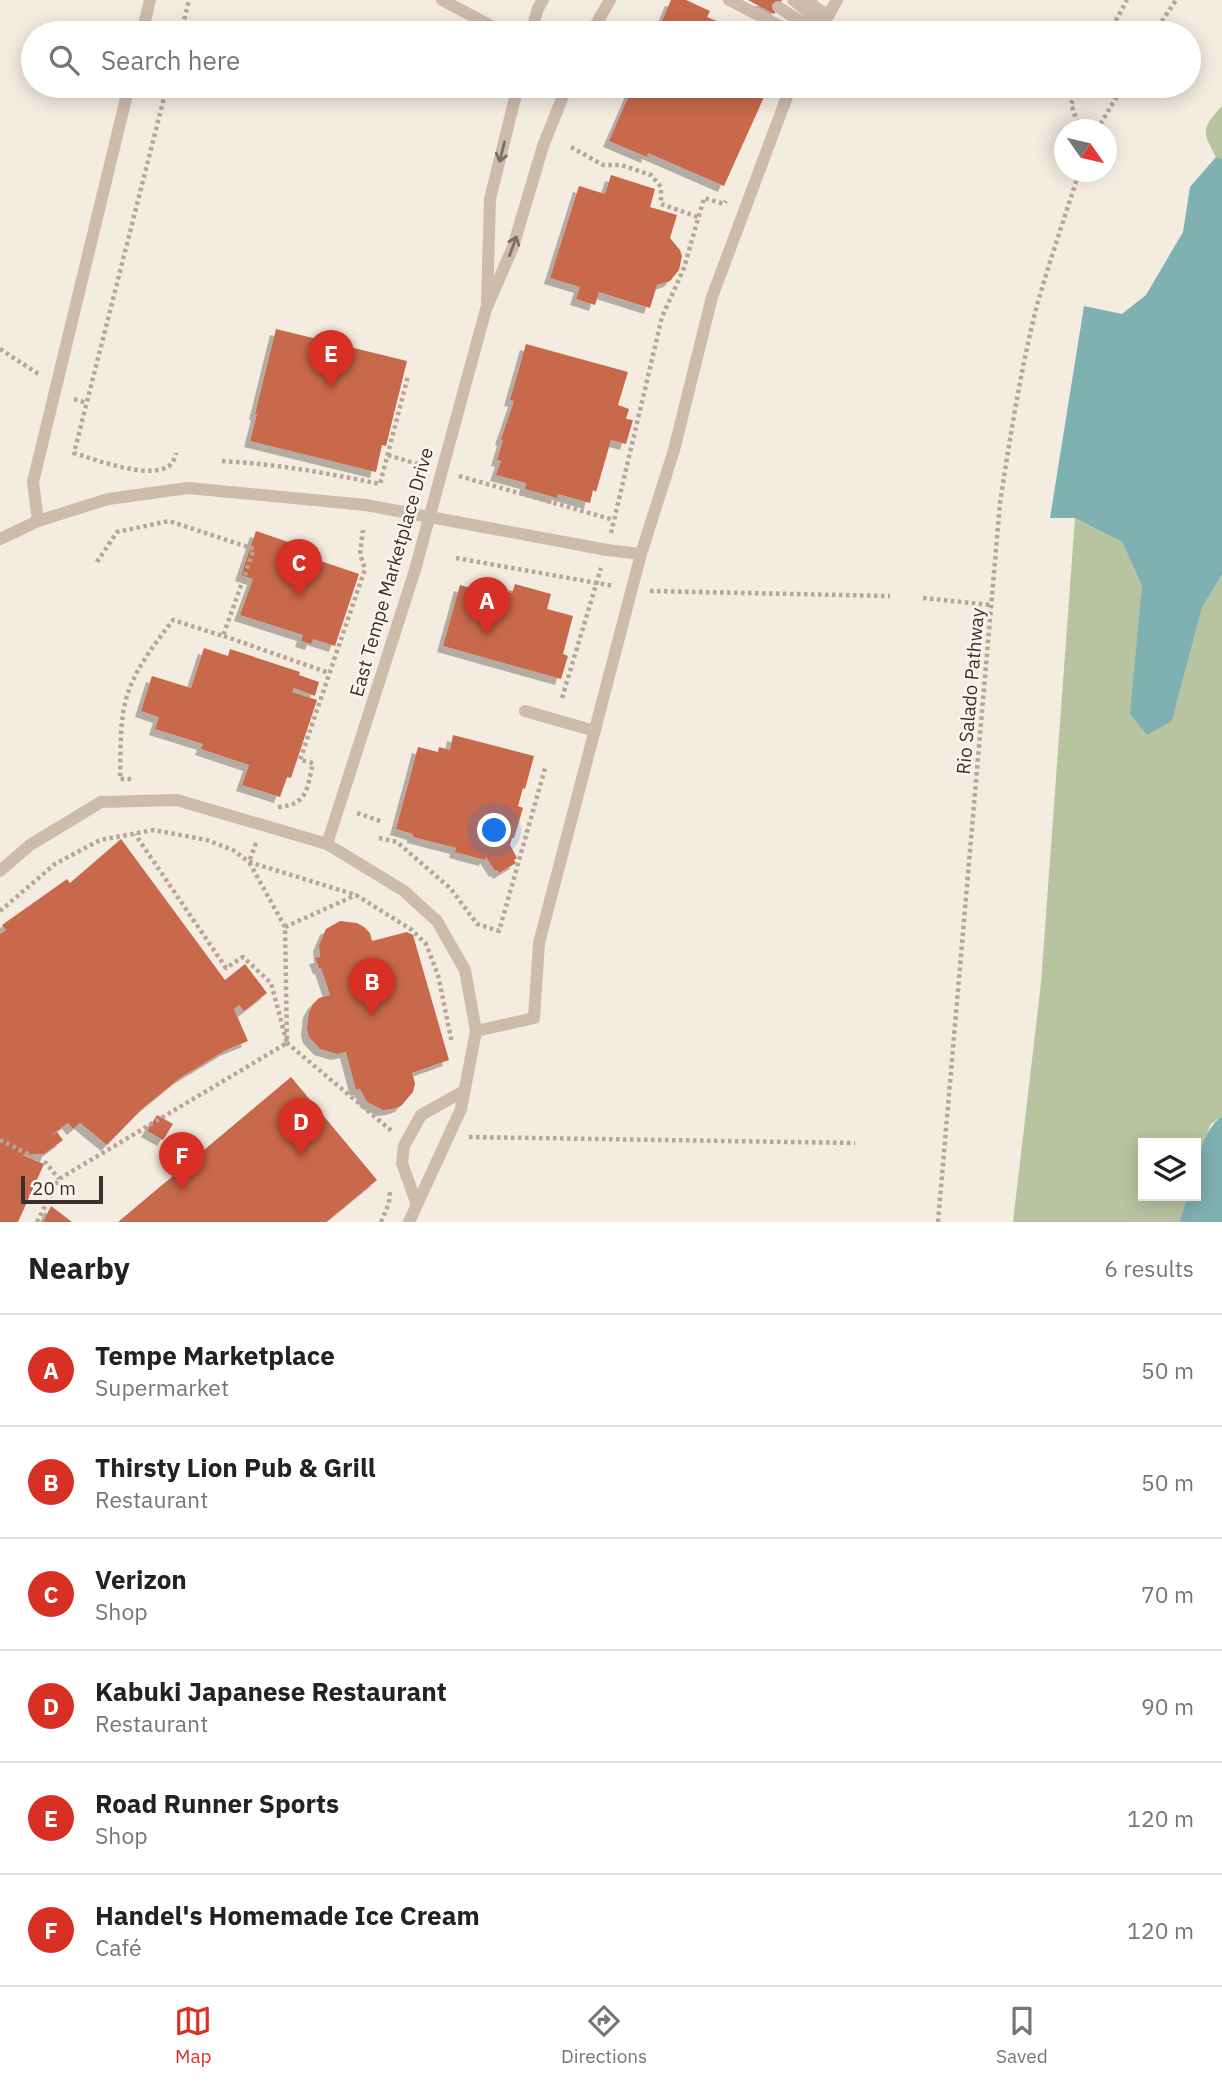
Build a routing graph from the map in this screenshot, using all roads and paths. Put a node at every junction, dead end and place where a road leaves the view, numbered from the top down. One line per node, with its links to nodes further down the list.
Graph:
1 (150, 0): 13 (lane)
2 (189, 0): 14 (path)
3 (442, 0): 15 (lane)
4 (543, 0): 16 (lane)
5 (610, 0): 17 (lane)
6 (729, 0): 18 (lane)
7 (793, 0): 20 (lane)
8 (809, 0): 21 (lane)
9 (837, 0): 22 (lane)
10 (1127, 0): 23 (path)
11 (1176, 0): 24 (path)
12 (778, 6): 19 (lane)
13 (145, 21)
14 (184, 21)
15 (482, 21)
16 (534, 21)
17 (598, 21)
18 (770, 21)
19 (812, 21)
20 (817, 21)
21 (821, 21)
22 (826, 21)
23 (1116, 21)
24 (1162, 21)
25 (126, 98): 50 (lane)
26 (164, 98): 43 (path)
27 (515, 98): 38 (lane, East Tempe Marketplace Drive, one-way to 38)
28 (562, 98): 38 (lane, East Tempe Marketplace Drive, one-way to 28)
29 (787, 98): 54 (lane)
30 (1074, 98): 32 (path)
31 (1116, 98): 33 (path)
32 (1076, 119)
33 (1104, 119)
34 (571, 147): 37 (path)
35 (1075, 182): 61 (path, Rio Salado Pathway)
36 (730, 192): 37 (path)
37 (698, 217): 49 (path)
38 (486, 309): 47 (lane, East Tempe Marketplace Drive)
39 (0, 349): 40 (path)
40 (41, 376)
41 (408, 376): 45 (path)
42 (74, 399): 43 (path)
43 (87, 403): 44 (path)
44 (176, 453)
45 (388, 455): 46 (path); 47 (path)
46 (222, 461)
47 (441, 471): 48 (lane, East Tempe Marketplace Drive); 49 (path)
48 (429, 517): 50 (lane); 53 (lane); 75 (lane, East Tempe Marketplace Drive)
49 (614, 520): 53 (path)
50 (38, 521): 52 (lane)
51 (363, 530): 63 (path)
52 (0, 540)
53 (607, 550): 54 (lane); 57 (path)
54 (641, 554): 58 (lane)
55 (456, 558): 57 (path)
56 (97, 562): 62 (path)
57 (596, 584): 58 (path); 64 (path)
58 (632, 589): 59 (path); 66 (lane)
59 (890, 596)
60 (923, 598): 61 (path)
61 (991, 605): 95 (path, Rio Salado Pathway)
62 (223, 636): 63 (path); 68 (path)
63 (329, 673): 69 (path)
64 (562, 698)
65 (525, 711): 66 (lane)
66 (595, 731): 81 (lane)
67 (546, 765): 73 (path)
68 (145, 779)
69 (270, 807)
70 (357, 813): 71 (path)
71 (383, 822)
72 (135, 834): 76 (path); 79 (path); 82 (path)
73 (379, 838)
74 (256, 842): 76 (path)
75 (327, 844): 77 (lane); 81 (lane)
76 (250, 862): 78 (path); 80 (path)
77 (0, 871)
78 (356, 895): 80 (path); 83 (path)
79 (0, 911)
80 (285, 927): 82 (path)
81 (476, 1031): 84 (lane)
82 (286, 1042): 85 (path); 89 (path)
83 (453, 1047)
84 (464, 1091): 91 (lane); 91 (lane)
85 (398, 1121)
86 (469, 1137): 88 (path)
87 (0, 1140): 89 (path)
88 (855, 1143)
89 (59, 1179): 92 (path)
90 (390, 1189): 93 (path)
91 (417, 1205): 94 (lane)
92 (37, 1222)
93 (381, 1222)
94 (409, 1222)
95 (938, 1222)

